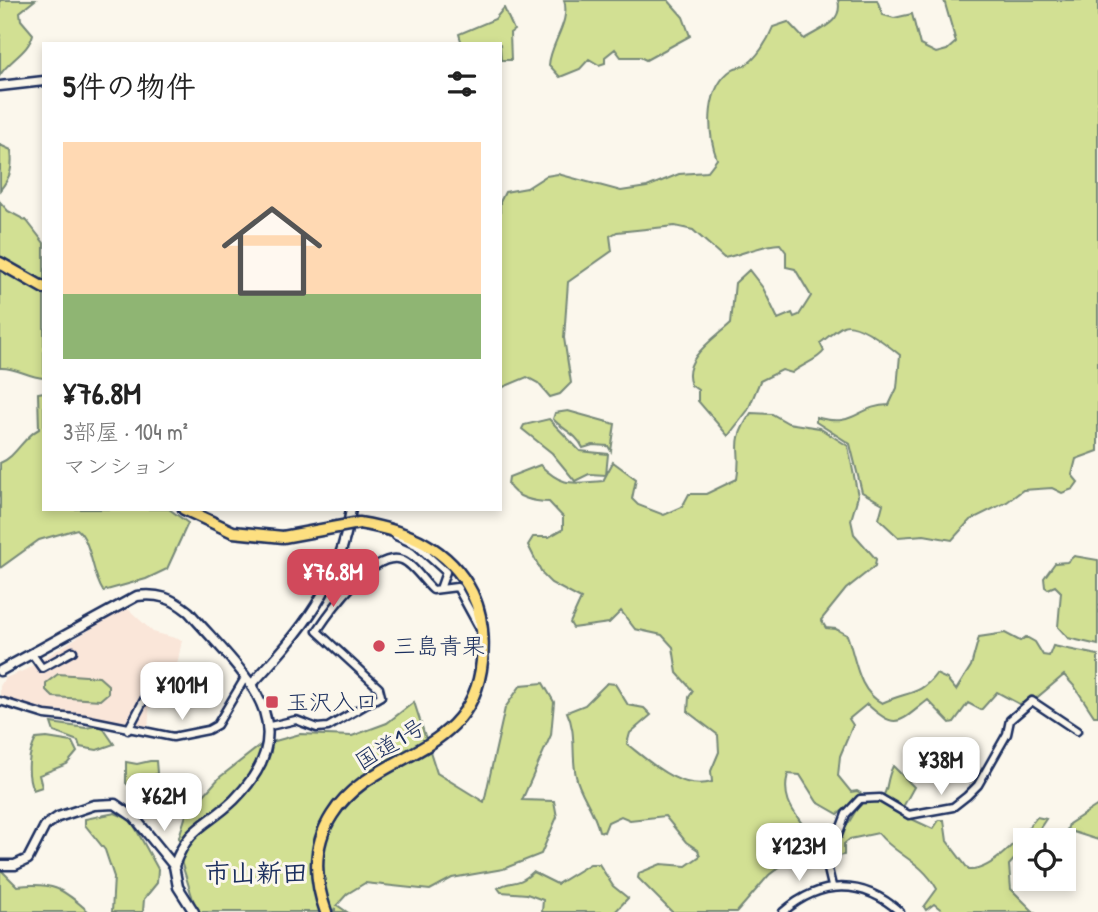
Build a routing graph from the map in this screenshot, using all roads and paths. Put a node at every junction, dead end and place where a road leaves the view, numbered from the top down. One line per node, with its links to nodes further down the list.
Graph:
1 (42, 81): 2 (street)
2 (0, 86)
3 (0, 263): 4 (highway)
4 (42, 287)
5 (188, 511): 7 (highway, 国道1号, bridge)
6 (351, 511): 13 (street)
7 (382, 527): 8 (street); 9 (highway, 国道1号)
8 (440, 589): 9 (street); 16 (street)
9 (483, 632): 23 (highway, 国道1号)
10 (73, 651): 11 (street)
11 (32, 654): 12 (street); 13 (street)
12 (0, 671)
13 (248, 681): 16 (street); 17 (street)
14 (146, 688): 17 (street)
15 (0, 701): 17 (street)
16 (270, 726): 20 (street)
17 (128, 730)
18 (1077, 731): 21 (street)
19 (0, 865): 20 (street)
20 (174, 866): 22 (street)
21 (832, 886): 24 (street); 25 (street)
22 (194, 912)
23 (326, 912)
24 (783, 912)
25 (900, 912)

